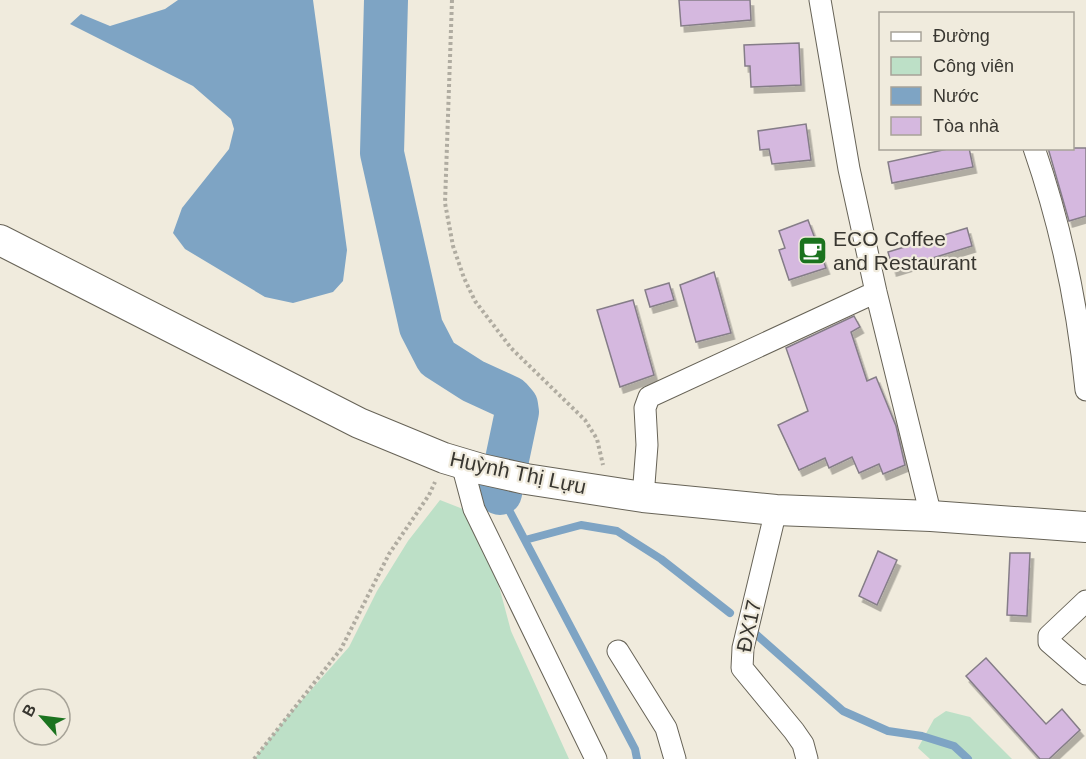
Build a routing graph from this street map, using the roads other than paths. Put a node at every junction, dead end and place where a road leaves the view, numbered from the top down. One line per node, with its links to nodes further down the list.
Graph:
1 (820, 0): 4 (street)
2 (1035, 150): 5 (street)
3 (0, 240): 6 (street, Huỳnh Thị Lựu)
4 (876, 292): 7 (street); 9 (street)
5 (1086, 390)
6 (462, 464): 7 (street, Huỳnh Thị Lựu); 14 (street)
7 (643, 497): 8 (street, Huỳnh Thị Lựu)
8 (776, 510): 9 (street, Huỳnh Thị Lựu); 16 (street, ĐX17)
9 (931, 516): 10 (street, Huỳnh Thị Lựu)
10 (1086, 527)
11 (1086, 601): 13 (street)
12 (618, 651): 15 (street)
13 (1086, 674)
14 (596, 759)
15 (675, 759)
16 (807, 759)

